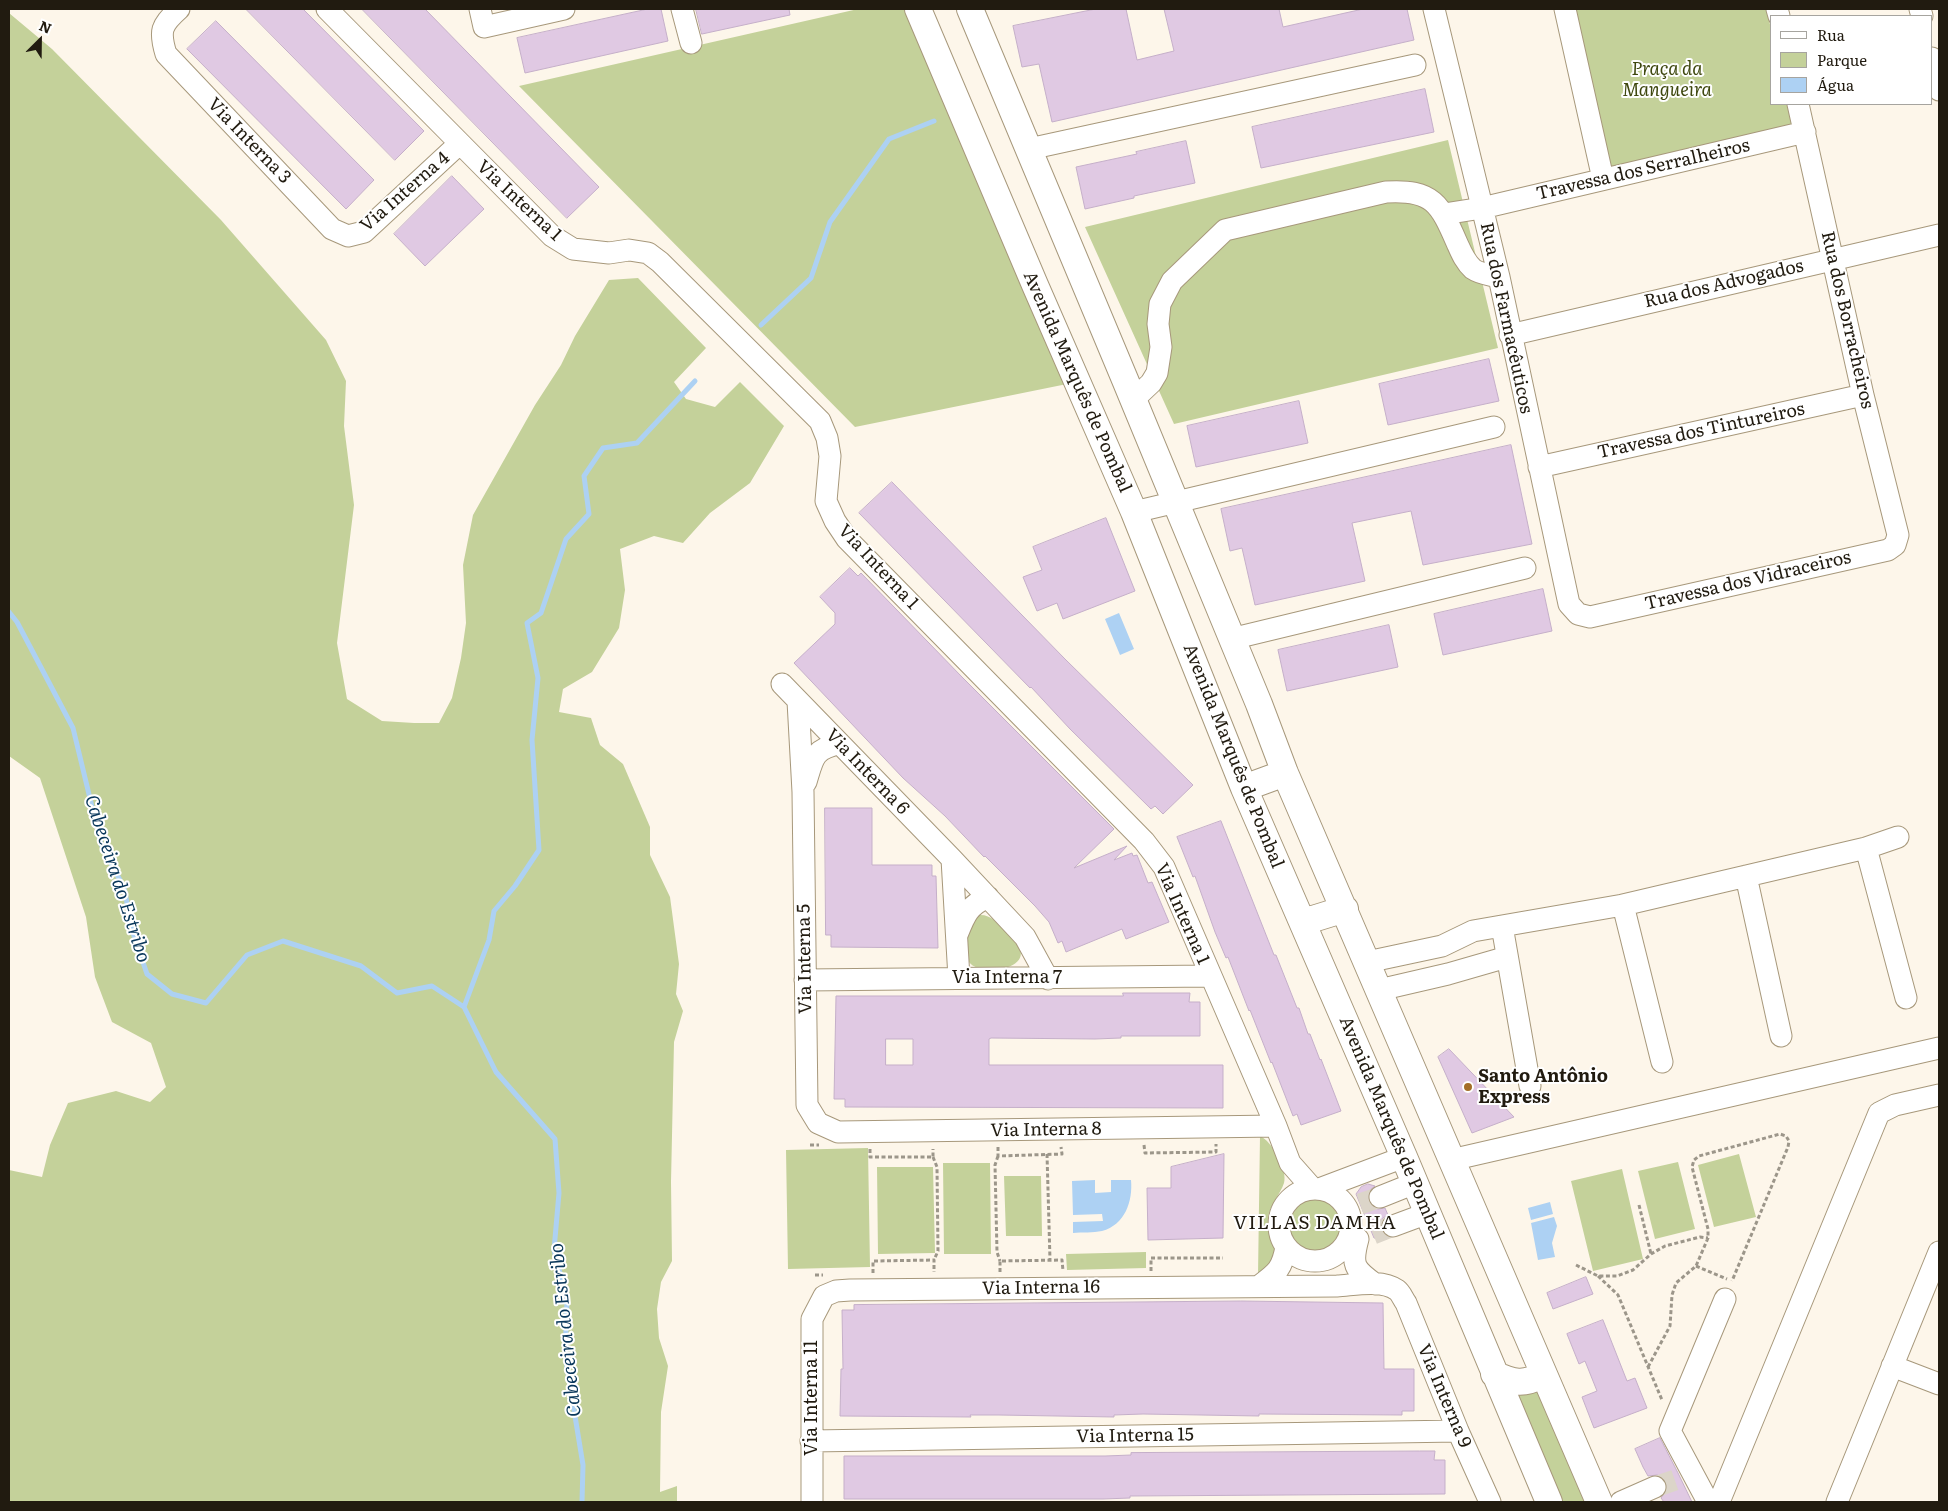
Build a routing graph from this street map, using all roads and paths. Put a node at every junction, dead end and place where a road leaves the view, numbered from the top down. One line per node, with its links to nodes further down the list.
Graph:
1 (179, 9): 22 (street, Via Interna 3)
2 (327, 9): 16 (street, Via Interna 1)
3 (480, 9): 4 (street)
4 (564, 9)
5 (682, 9): 10 (street)
6 (918, 9): 31 (main road, Avenida Marquês de Pombal)
7 (1434, 9): 19 (street, Rua dos Farmacêuticos)
8 (1565, 9): 18 (street)
9 (974, 10): 17 (main road)
10 (691, 43)
11 (1933, 63): 13 (street)
12 (1415, 65): 17 (street)
13 (1939, 90)
14 (1798, 105): 15 (street, Rua dos Borracheiros)
15 (1805, 132): 18 (street, Travessa dos Serralheiros); 23 (street, Rua dos Borracheiros)
16 (459, 144): 22 (street, Via Interna 4); 54 (street, Via Interna 1)
17 (1029, 149): 27 (main road)
18 (1603, 179): 19 (street, Travessa dos Serralheiros)
19 (1482, 208): 20 (street, Travessa dos Serralheiros); 24 (street, Rua dos Farmacêuticos)
20 (1444, 214): 24 (street); 27 (street)
21 (1939, 235): 23 (street, Rua dos Advogados)
22 (348, 236)
23 (1833, 259): 25 (street, Rua dos Advogados); 26 (street, Rua dos Borracheiros)
24 (1499, 278): 25 (street, Rua dos Farmacêuticos)
25 (1510, 335): 29 (street, Rua dos Farmacêuticos)
26 (1863, 395): 29 (street, Travessa dos Tintureiros); 32 (street, Rua dos Borracheiros)
27 (1133, 400): 30 (main road)
28 (1494, 427): 30 (street)
29 (1538, 467): 34 (street, Rua dos Farmacêuticos)
30 (1174, 502): 31 (street); 35 (main road)
31 (1134, 512): 40 (main road, Avenida Marquês de Pombal)
32 (1898, 535): 34 (street, Travessa dos Vidraceiros)
33 (1525, 568): 35 (street)
34 (1590, 616)
35 (1231, 639): 39 (main road)
36 (782, 684): 37 (street, Via Interna 6)
37 (798, 701): 38 (street, Via Interna 6); 41 (street, Via Interna 5)
38 (839, 744): 41 (street, Via Interna 5); 44 (street, Via Interna 6)
39 (1285, 773): 40 (main road); 48 (main road)
40 (1244, 788): 49 (main road, Avenida Marquês de Pombal)
41 (803, 792): 57 (street, Via Interna 5)
42 (1898, 837): 43 (street)
43 (1866, 848): 45 (street); 59 (street)
44 (952, 859): 46 (street, Via Interna 6); 51 (street)
45 (1746, 876): 47 (street); 60 (street)
46 (988, 897): 51 (street); 56 (street, Via Interna 6)
47 (1622, 905): 50 (street); 62 (street)
48 (1345, 909): 49 (main road); 53 (main road)
49 (1303, 922): 70 (main road, Avenida Marquês de Pombal)
50 (1502, 926): 52 (street); 53 (street)
51 (956, 937): 55 (street)
52 (1507, 957): 58 (street); 63 (street)
53 (1367, 962): 58 (main road)
54 (1210, 976): 56 (street, Via Interna 7); 66 (street, Via Interna 1)
55 (959, 978): 56 (street, Via Interna 7); 57 (street, Via Interna 7)
56 (1048, 978)
57 (805, 980): 65 (street, Via Interna 5)
58 (1379, 990): 71 (main road)
59 (1906, 998)
60 (1781, 1036)
61 (1939, 1048): 71 (street)
62 (1662, 1062)
63 (1530, 1086)
64 (1939, 1095): 116 (street)
65 (818, 1123): 66 (street, Via Interna 8)
66 (1276, 1126): 72 (street, Via Interna 1)
67 (1047, 1154): 87 (path)
68 (933, 1156): 86 (path)
69 (998, 1156): 88 (path)
70 (1404, 1157): 73 (main road, Avenida Marquês de Pombal); 74 (street)
71 (1451, 1160): 109 (main road)
72 (1290, 1163): 74 (street); 76 (street)
73 (1415, 1183): 75 (street); 78 (main road, Avenida Marquês de Pombal)
74 (1316, 1189): 76 (street); 81 (street)
75 (1380, 1197)
76 (1287, 1203): 82 (street)
77 (1638, 1204): 84 (path)
78 (1428, 1213): 79 (street); 108 (main road, Avenida Marquês de Pombal)
79 (1393, 1226)
80 (1708, 1238): 84 (path); 90 (path); 90 (path)
81 (1352, 1244): 82 (street); 99 (street); 102 (street)
82 (1291, 1251): 100 (street); 101 (street)
83 (1939, 1252): 106 (street)
84 (1651, 1254): 98 (path)
85 (1223, 1258): 91 (path)
86 (934, 1260): 93 (path); 97 (path)
87 (1050, 1260): 88 (path); 92 (path)
88 (1000, 1261): 94 (path)
89 (1576, 1265): 98 (path)
90 (1696, 1266): 107 (path)
91 (1141, 1272)
92 (1073, 1273)
93 (873, 1274)
94 (991, 1274)
95 (815, 1275): 96 (path)
96 (824, 1275)
97 (934, 1275)
98 (1598, 1276): 107 (path)
99 (1375, 1284): 102 (street, Via Interna 16); 103 (street, Via Interna 16)
100 (1259, 1286): 101 (street, Via Interna 16); 104 (street, Via Interna 16)
101 (1297, 1286): 102 (street, Via Interna 16)
102 (1337, 1286)
103 (1398, 1291): 112 (street, Via Interna 9)
104 (824, 1296): 113 (street, Via Interna 11)
105 (1725, 1299): 116 (street)
106 (1892, 1366): 110 (street); 122 (street)
107 (1648, 1367): 111 (path)
108 (1494, 1374): 109 (main road); 120 (main road, Avenida Marquês de Pombal)
109 (1543, 1375): 121 (main road)
110 (1939, 1384)
111 (1664, 1404)
112 (1458, 1431): 113 (street, Via Interna 15); 119 (street, Via Interna 9)
113 (811, 1441): 118 (street, Via Interna 11)
114 (1681, 1478): 116 (street)
115 (1655, 1487): 117 (street)
116 (1714, 1498)
117 (1631, 1500)
118 (812, 1502)
119 (1490, 1502)
120 (1549, 1502)
121 (1599, 1502)
122 (1837, 1502)

